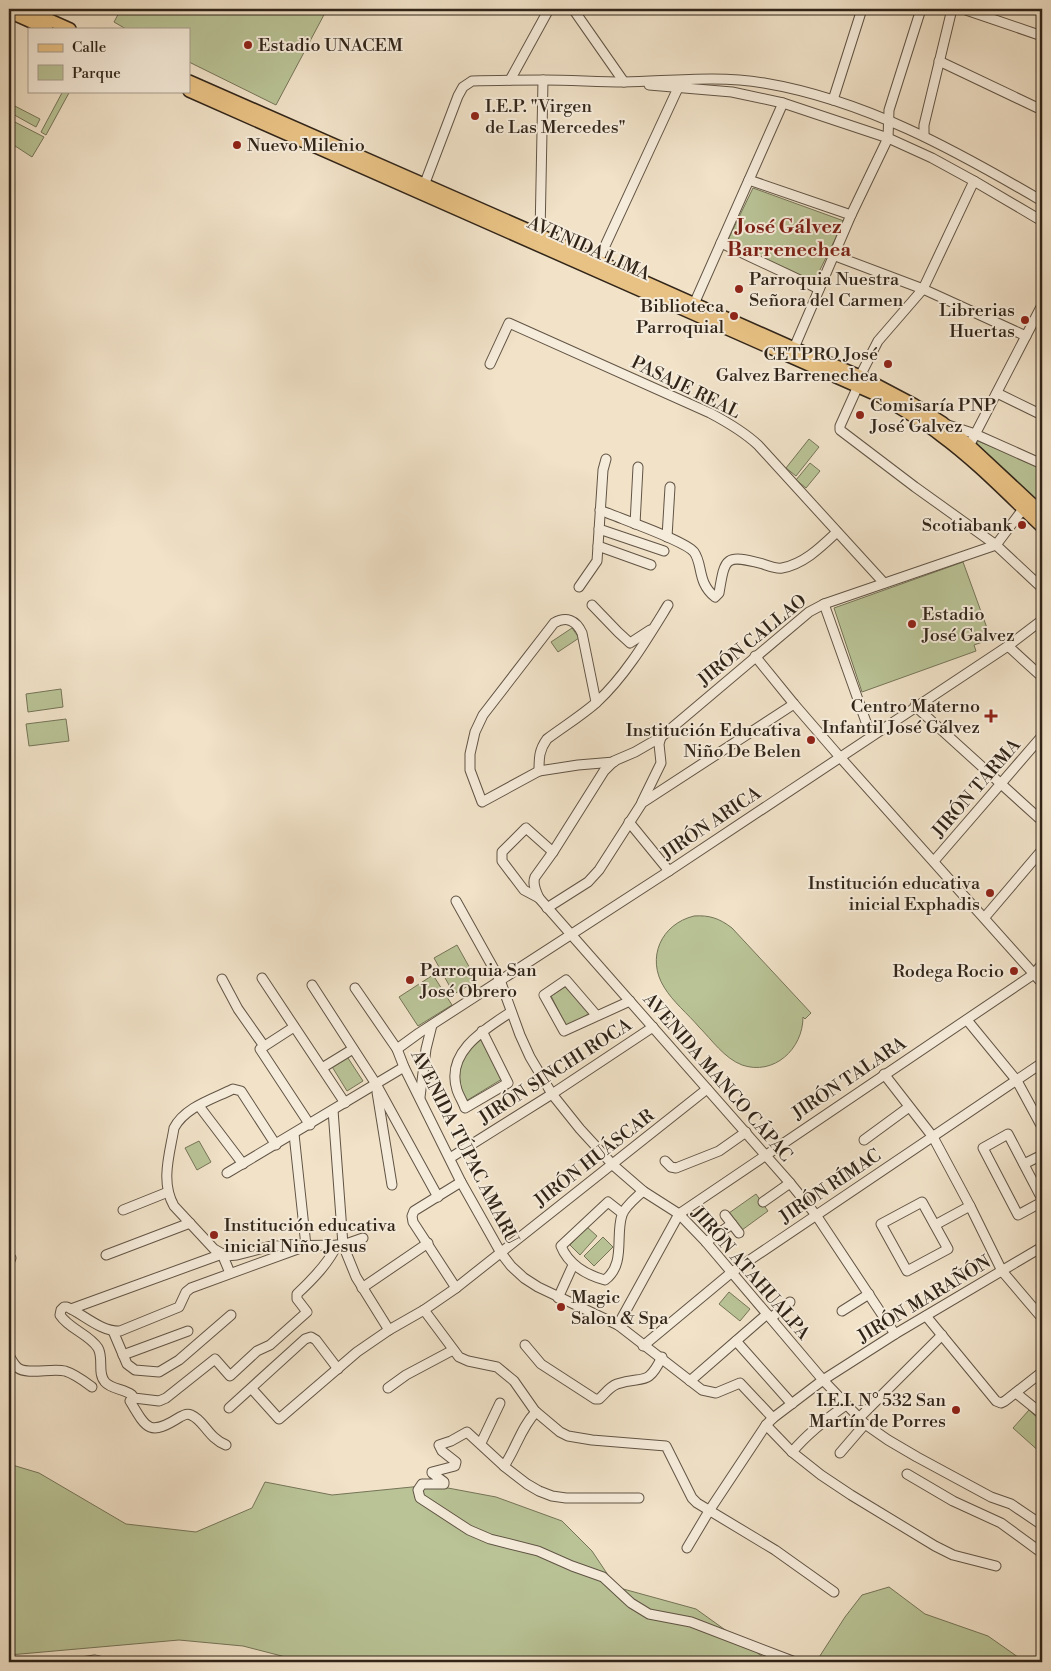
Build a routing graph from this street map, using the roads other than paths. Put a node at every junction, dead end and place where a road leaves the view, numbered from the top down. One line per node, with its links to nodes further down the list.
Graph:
1 (25, 9): 10 (main road)
2 (549, 9): 13 (street)
3 (573, 9): 16 (street)
4 (862, 9): 19 (street)
5 (921, 9): 22 (street)
6 (952, 9): 12 (street)
7 (963, 9): 11 (street)
8 (9, 12): 9 (main road)
9 (45, 28)
10 (68, 28)
11 (1042, 36)
12 (939, 61): 21 (street); 23 (street)
13 (510, 80): 14 (street); 27 (street)
14 (543, 80): 16 (street); 31 (street)
15 (190, 81): 27 (main road)
16 (624, 82): 17 (street); 19 (street)
17 (678, 88): 20 (street); 34 (street)
18 (190, 91): 27 (main road)
19 (833, 100): 22 (street)
20 (783, 103): 24 (street); 25 (street)
21 (1042, 110)
22 (888, 120): 23 (street); 24 (street)
23 (924, 136): 28 (street)
24 (888, 138): 26 (street); 29 (street)
25 (749, 180): 29 (street); 32 (street)
26 (974, 181): 30 (street); 36 (street)
27 (423, 189): 31 (main road, AVENIDA LIMA); 42 (main road, AVENIDA LIMA)
28 (1042, 201)
29 (851, 215): 33 (street)
30 (1042, 221)
31 (540, 235): 34 (main road, AVENIDA LIMA)
32 (721, 243): 35 (street); 37 (street)
33 (834, 256): 35 (street); 36 (street)
34 (598, 261): 37 (main road, AVENIDA LIMA)
35 (819, 289): 40 (street)
36 (923, 289): 39 (street); 42 (street)
37 (694, 304): 40 (main road, AVENIDA LIMA)
38 (1041, 310): 39 (street)
39 (1026, 336): 43 (street)
40 (794, 348): 42 (main road, AVENIDA LIMA)
41 (490, 364): 58 (street, PASAJE REAL)
42 (859, 381): 45 (main road, AVENIDA LIMA); 47 (main road, AVENIDA LIMA); 60 (street)
43 (997, 393): 44 (street); 46 (street)
44 (1042, 415)
45 (942, 424): 46 (street); 47 (main road, AVENIDA LIMA)
46 (975, 434): 47 (street); 49 (street)
47 (967, 450): 52 (main road, AVENIDA LIMA); 54 (main road, AVENIDA LIMA)
48 (606, 459): 53 (street)
49 (1042, 464)
50 (638, 467): 55 (street)
51 (670, 488): 59 (street)
52 (1023, 509): 56 (main road, AVENIDA LIMA); 60 (street)
53 (600, 510): 55 (street); 57 (street)
54 (1042, 513)
55 (635, 524): 59 (street)
56 (1042, 527)
57 (599, 529): 61 (street); 62 (street)
58 (837, 532): 59 (street); 64 (street, PASAJE REAL)
59 (667, 537)
60 (996, 544): 64 (street, JIRÓN CALLAO); 66 (street)
61 (598, 546): 63 (street); 65 (street)
62 (664, 551)
63 (651, 565)
64 (884, 583): 67 (street, JIRÓN CALLAO)
65 (579, 587)
66 (1042, 588)
67 (824, 604): 73 (street, JIRÓN CALLAO); 79 (street)
68 (592, 605): 71 (street)
69 (668, 605): 71 (street)
70 (1042, 620): 72 (street, JIRÓN ARICA)
71 (653, 629): 75 (street)
72 (1008, 646): 74 (street); 77 (street, JIRÓN ARICA)
73 (756, 656): 76 (street); 78 (street, JIRÓN CALLAO)
74 (1042, 677)
75 (596, 702): 84 (street); 84 (street)
76 (794, 704): 81 (street); 86 (street)
77 (916, 706): 79 (street, JIRÓN ARICA); 85 (street)
78 (661, 736): 82 (street, JIRÓN CALLAO); 83 (street)
79 (871, 736): 81 (street, JIRÓN ARICA)
80 (1042, 736): 85 (street, JIRÓN TARMA)
81 (839, 756): 92 (street); 93 (street, JIRÓN ARICA)
82 (614, 762): 84 (street); 91 (street)
83 (658, 770): 86 (street); 87 (street)
84 (539, 771)
85 (1002, 783): 88 (street); 92 (street, JIRÓN TARMA)
86 (671, 784): 87 (street)
87 (642, 803): 89 (street)
88 (1042, 821)
89 (629, 822): 93 (street); 96 (street)
90 (1042, 850): 97 (street)
91 (553, 852): 94 (street); 94 (street, AVENIDA MANCO CÁPAC)
92 (934, 861): 97 (street)
93 (669, 871): 98 (street, JIRÓN ARICA)
94 (539, 898): 96 (street, AVENIDA MANCO CÁPAC)
95 (456, 901): 103 (street, JIRÓN ATAHUALPA)
96 (547, 908): 98 (street, AVENIDA MANCO CÁPAC)
97 (985, 917): 100 (street)
98 (571, 934): 103 (street, JIRÓN ARICA); 107 (street, AVENIDA MANCO CÁPAC)
99 (1042, 964): 100 (street, JIRÓN TALARA)
100 (1034, 974): 104 (street); 110 (street, JIRÓN TALARA)
101 (262, 978): 112 (street)
102 (222, 979): 115 (street)
103 (500, 980): 108 (street, JIRÓN ATAHUALPA); 111 (street, JIRÓN ARICA)
104 (1042, 983)
105 (312, 985): 116 (street)
106 (355, 988): 117 (street, AVENIDA TÚPAC AMARU)
107 (630, 1001): 109 (street); 113 (street, AVENIDA MANCO CÁPAC)
108 (511, 1012): 114 (street); 125 (street, JIRÓN ATAHUALPA)
109 (597, 1016): 109 (street)
110 (967, 1020): 121 (street, JIRÓN TALARA); 122 (street)
111 (432, 1025): 117 (street, JIRÓN ARICA); 126 (street)
112 (294, 1026): 115 (street); 120 (street)
113 (652, 1027): 124 (street, AVENIDA MANCO CÁPAC); 125 (street, JIRÓN SINCHI ROCA)
114 (482, 1031): 114 (street)
115 (264, 1046): 131 (street)
116 (353, 1049): 120 (street); 123 (street)
117 (396, 1049): 119 (street, AVENIDA TÚPAC AMARU)
118 (1042, 1063): 122 (street, JIRÓN RÍMAC)
119 (404, 1067): 123 (street); 126 (street, AVENIDA TÚPAC AMARU)
120 (322, 1068): 127 (street)
121 (884, 1074): 129 (street); 138 (street, JIRÓN TALARA)
122 (1017, 1081): 132 (street); 135 (street, JIRÓN RÍMAC)
123 (376, 1084): 127 (street); 148 (street); 151 (street)
124 (707, 1089): 133 (street, AVENIDA MANCO CÁPAC); 144 (street, JIRÓN HUÁSCAR)
125 (552, 1094): 140 (street, JIRÓN SINCHI ROCA); 144 (street, JIRÓN ATAHUALPA)
126 (420, 1098): 140 (street, AVENIDA TÚPAC AMARU)
127 (345, 1103): 130 (street)
128 (200, 1106): 137 (street); 142 (street); 150 (street)
129 (909, 1107): 135 (street); 136 (street)
130 (333, 1110): 131 (street); 167 (street)
131 (310, 1125): 134 (street)
132 (1042, 1127)
133 (746, 1132): 138 (street, AVENIDA MANCO CÁPAC); 141 (street)
134 (294, 1134): 137 (street); 168 (street)
135 (933, 1137): 154 (street); 159 (street, JIRÓN RÍMAC)
136 (864, 1140)
137 (276, 1145): 142 (street)
138 (766, 1154): 147 (street, AVENIDA MANCO CÁPAC); 157 (street, JIRÓN TALARA)
139 (1042, 1154): 143 (street)
140 (450, 1158): 146 (street, AVENIDA TÚPAC AMARU)
141 (665, 1161)
142 (243, 1164): 145 (street)
143 (1024, 1164): 152 (street); 152 (street)
144 (612, 1165): 149 (street, JIRÓN ATAHUALPA); 170 (street, JIRÓN HUÁSCAR)
145 (228, 1173)
146 (461, 1182): 151 (street); 170 (street, AVENIDA TÚPAC AMARU)
147 (790, 1183): 153 (street); 159 (street, AVENIDA MANCO CÁPAC)
148 (392, 1185)
149 (643, 1191): 156 (street); 157 (street, JIRÓN ATAHUALPA)
150 (168, 1192): 155 (street); 160 (street)
151 (438, 1197): 165 (street)
152 (1042, 1200)
153 (763, 1202)
154 (970, 1206): 162 (street); 174 (street)
155 (123, 1210)
156 (622, 1213): 173 (street); 173 (street)
157 (679, 1214): 166 (street, JIRÓN ATAHUALPA); 189 (street, JIRÓN TALARA)
158 (725, 1215): 161 (street)
159 (816, 1215): 175 (street, JIRÓN RÍMAC); 179 (street, AVENIDA MANCO CÁPAC)
160 (190, 1223): 171 (street); 172 (street)
161 (732, 1224): 163 (street); 166 (street)
162 (935, 1225): 162 (street)
163 (739, 1233)
164 (363, 1238): 167 (street)
165 (428, 1242): 177 (street); 178 (street)
166 (706, 1242): 175 (street, JIRÓN ATAHUALPA)
167 (340, 1245): 168 (street); 177 (street); 210 (street)
168 (306, 1246): 171 (street); 176 (street)
169 (1042, 1246): 174 (street, JIRÓN MARAÑÓN)
170 (501, 1252): 178 (street, JIRÓN HUÁSCAR); 180 (street, AVENIDA TÚPAC AMARU)
171 (222, 1254): 176 (street); 182 (street)
172 (106, 1255)
173 (573, 1265): 180 (street)
174 (1002, 1271): 187 (street, JIRÓN MARAÑÓN); 188 (street)
175 (732, 1272): 186 (street, JIRÓN ATAHUALPA); 197 (street, JIRÓN RÍMAC)
176 (230, 1273): 191 (street)
177 (362, 1288): 190 (street)
178 (456, 1288): 183 (street, JIRÓN HUÁSCAR)
179 (869, 1294): 184 (street); 193 (street, AVENIDA MANCO CÁPAC)
180 (558, 1298): 189 (street, AVENIDA TÚPAC AMARU)
181 (790, 1302): 186 (street)
182 (71, 1309): 191 (street); 210 (street)
183 (424, 1310): 190 (street, JIRÓN HUÁSCAR); 198 (street)
184 (842, 1311)
185 (231, 1315): 199 (street)
186 (769, 1316): 195 (street); 204 (street, JIRÓN ATAHUALPA)
187 (926, 1316): 193 (street, JIRÓN MARAÑÓN); 194 (street)
188 (1042, 1318)
189 (618, 1325): 197 (street, AVENIDA TÚPAC AMARU)
190 (389, 1330): 202 (street, JIRÓN HUÁSCAR)
191 (113, 1331): 199 (street)
192 (188, 1331): 199 (street)
193 (895, 1334): 204 (street, JIRÓN MARAÑÓN)
194 (942, 1335): 209 (street); 218 (street)
195 (736, 1341): 205 (street); 212 (street)
196 (525, 1345): 201 (street)
197 (643, 1346): 201 (street, AVENIDA TÚPAC AMARU)
198 (452, 1350): 207 (street); 215 (street)
199 (123, 1354)
200 (9, 1355): 206 (street)
201 (662, 1358): 205 (street, AVENIDA TÚPAC AMARU)
202 (338, 1369): 208 (street, JIRÓN HUÁSCAR); 208 (street)
203 (1042, 1372): 209 (street)
204 (823, 1380): 212 (street, JIRÓN MARAÑÓN); 213 (street, JIRÓN ATAHUALPA)
205 (690, 1381): 217 (street, AVENIDA TÚPAC AMARU)
206 (92, 1387)
207 (388, 1388)
208 (252, 1389): 214 (street)
209 (1016, 1393): 216 (street)
210 (134, 1398): 219 (street)
211 (500, 1403): 220 (street)
212 (792, 1404): 217 (street, JIRÓN MARAÑÓN)
213 (846, 1405): 218 (street, JIRÓN ATAHUALPA); 221 (street)
214 (229, 1408)
215 (536, 1412): 223 (street); 226 (street)
216 (1042, 1414)
217 (770, 1421): 221 (street); 226 (street)
218 (862, 1421): 222 (street); 227 (street, JIRÓN ATAHUALPA)
219 (226, 1444)
220 (481, 1444): 223 (street); 236 (street)
221 (792, 1452): 230 (street)
222 (840, 1453)
223 (504, 1466): 225 (street)
224 (906, 1474): 229 (street)
225 (639, 1498)
226 (709, 1511): 228 (street); 231 (street)
227 (1042, 1525)
228 (687, 1548)
229 (1042, 1553)
230 (996, 1566)
231 (834, 1592)
232 (81, 1662): 233 (street)
233 (104, 1662)
234 (222, 1662): 235 (street)
235 (248, 1662)
236 (796, 1662)

